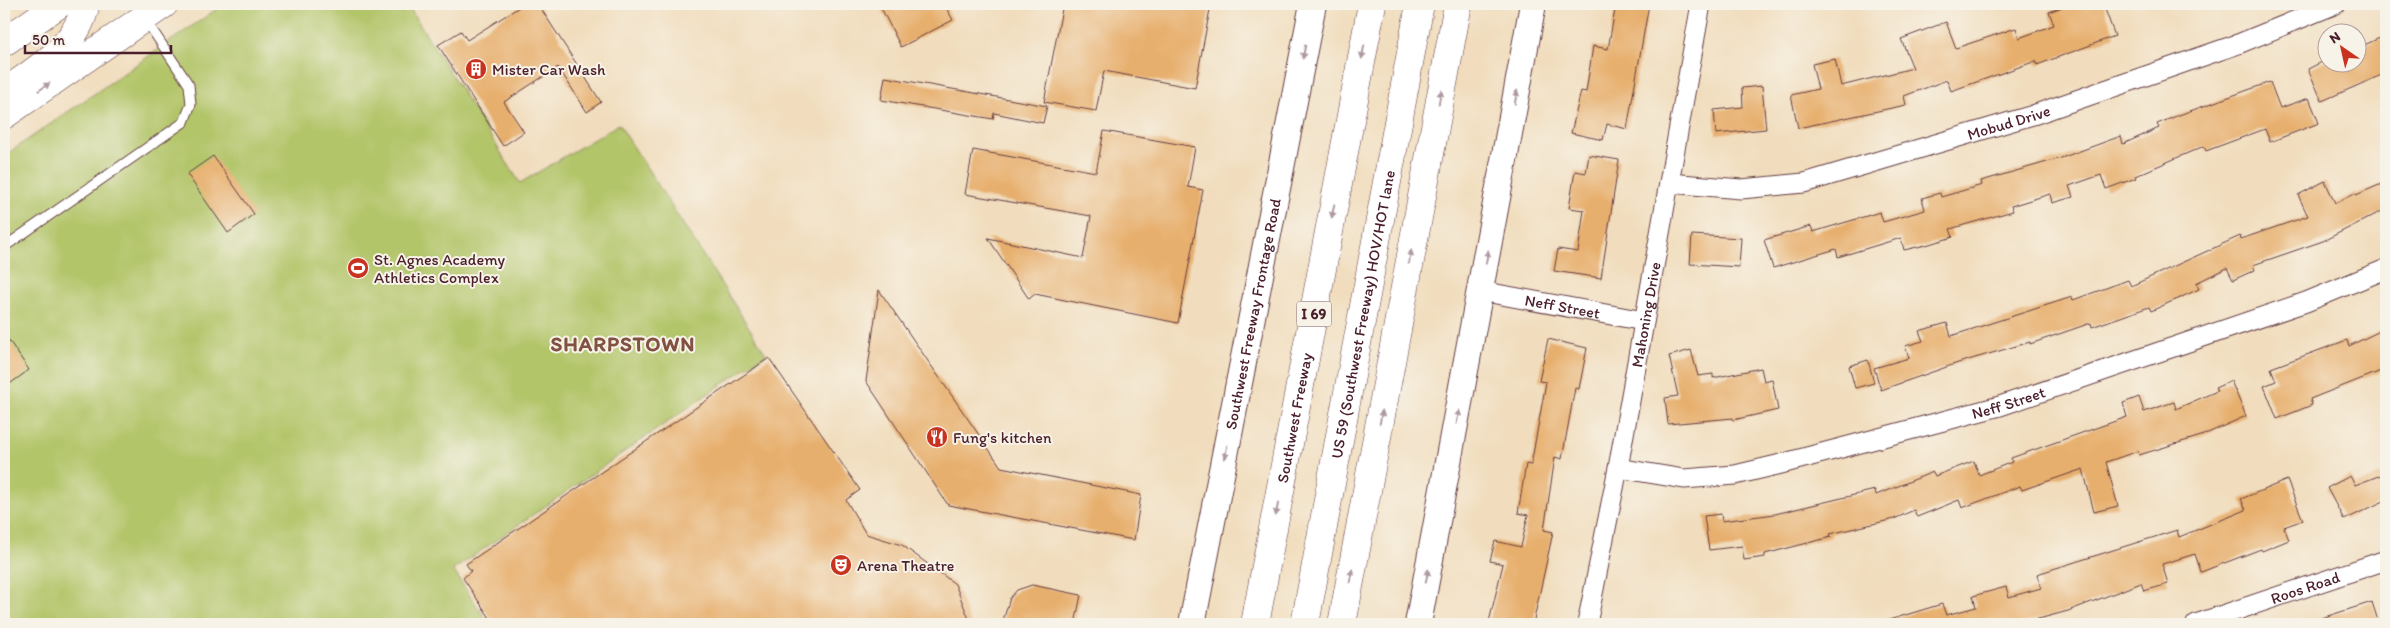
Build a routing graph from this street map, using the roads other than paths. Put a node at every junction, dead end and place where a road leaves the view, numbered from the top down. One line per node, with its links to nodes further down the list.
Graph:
1 (59, 4): 11 (main road)
2 (80, 4): 12 (main road)
3 (1313, 4): 21 (main road, Southwest Freeway Frontage Road, one-way to 21)
4 (1372, 4): 22 (main road, Southwest Freeway / I 69, one-way to 22)
5 (1420, 4): 23 (main road, US 59 (Southwest Freeway) HOV/HOT lane)
6 (1458, 4): 24 (main road, one-way to 6)
7 (1533, 4): 17 (main road, one-way to 7)
8 (1701, 4): 14 (street, Mahoning Drive)
9 (2336, 4): 14 (street, Mobud Drive)
10 (151, 8): 13 (main road, one-way to 10); 15 (lane)
11 (4, 42)
12 (4, 93)
13 (4, 115)
14 (1669, 183): 18 (street, Mahoning Drive)
15 (4, 247)
16 (2386, 269): 19 (street, Neff Street)
17 (1480, 291): 18 (street, Neff Street); 25 (main road, one-way to 17)
18 (1644, 321): 19 (street, Mahoning Drive)
19 (1618, 468): 26 (street, Mahoning Drive)
20 (2386, 560): 27 (street, Roos Road)
21 (1192, 624)
22 (1256, 624)
23 (1305, 624)
24 (1342, 624)
25 (1418, 624)
26 (1588, 624)
27 (2196, 624)

